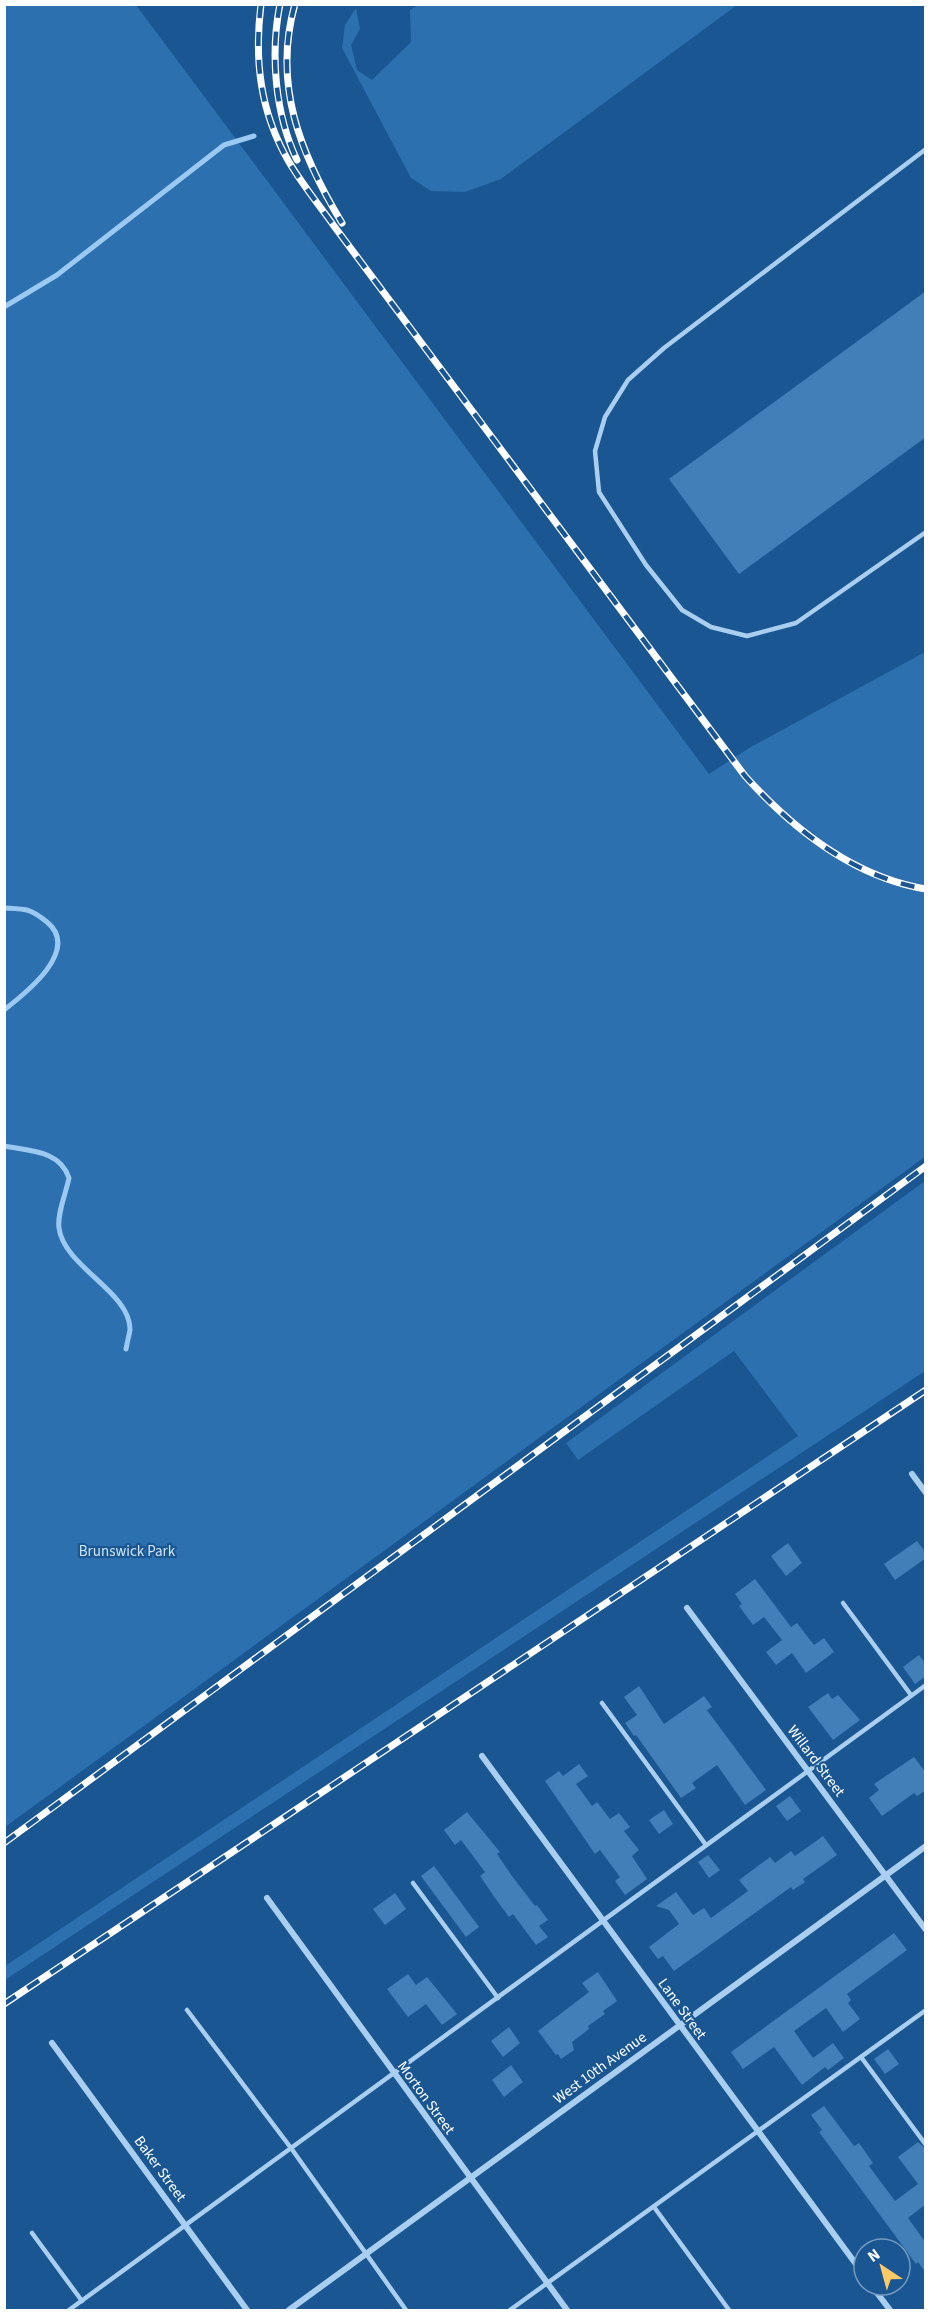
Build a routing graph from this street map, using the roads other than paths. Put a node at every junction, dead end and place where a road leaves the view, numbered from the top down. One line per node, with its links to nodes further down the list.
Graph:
1 (926, 149): 2 (lane)
2 (926, 532)
3 (912, 1474): 4 (street)
4 (926, 1493)
5 (843, 1602): 8 (lane)
6 (687, 1608): 11 (street, Willard Street)
7 (926, 1685): 8 (lane)
8 (911, 1695): 11 (lane)
9 (603, 1703): 12 (lane)
10 (482, 1756): 17 (street, Lane Street)
11 (807, 1770): 12 (lane); 14 (street, Willard Street)
12 (706, 1845): 17 (lane)
13 (926, 1846): 14 (street, West 10th Avenue)
14 (885, 1875): 18 (street, Willard Street); 22 (street, West 10th Avenue)
15 (413, 1883): 19 (lane)
16 (267, 1898): 25 (street, Morton Street)
17 (603, 1921): 19 (lane); 22 (street, Lane Street)
18 (926, 1930)
19 (498, 1998): 25 (lane)
20 (187, 2010): 28 (lane)
21 (926, 2010): 24 (lane)
22 (680, 2025): 26 (street, Lane Street); 29 (street, West 10th Avenue)
23 (52, 2043): 31 (street, Baker Street)
24 (861, 2057): 26 (lane); 27 (lane)
25 (393, 2074): 28 (lane); 29 (street, Morton Street)
26 (758, 2132): 30 (lane); 34 (street, Lane Street)
27 (926, 2145)
28 (291, 2148): 31 (lane); 33 (lane)
29 (471, 2178): 33 (street, West 10th Avenue); 35 (street, Morton Street)
30 (654, 2207): 35 (lane); 44 (lane)
31 (185, 2225): 37 (lane); 39 (street, Baker Street)
32 (32, 2233): 37 (lane)
33 (366, 2256): 40 (street, West 10th Avenue); 41 (lane)
34 (852, 2260)
35 (547, 2283): 42 (lane); 43 (street, Morton Street)
36 (880, 2297): 45 (street)
37 (82, 2301): 38 (lane)
38 (69, 2310)
39 (247, 2310)
40 (289, 2310)
41 (406, 2310)
42 (510, 2310)
43 (567, 2310)
44 (729, 2310)
45 (890, 2310)

